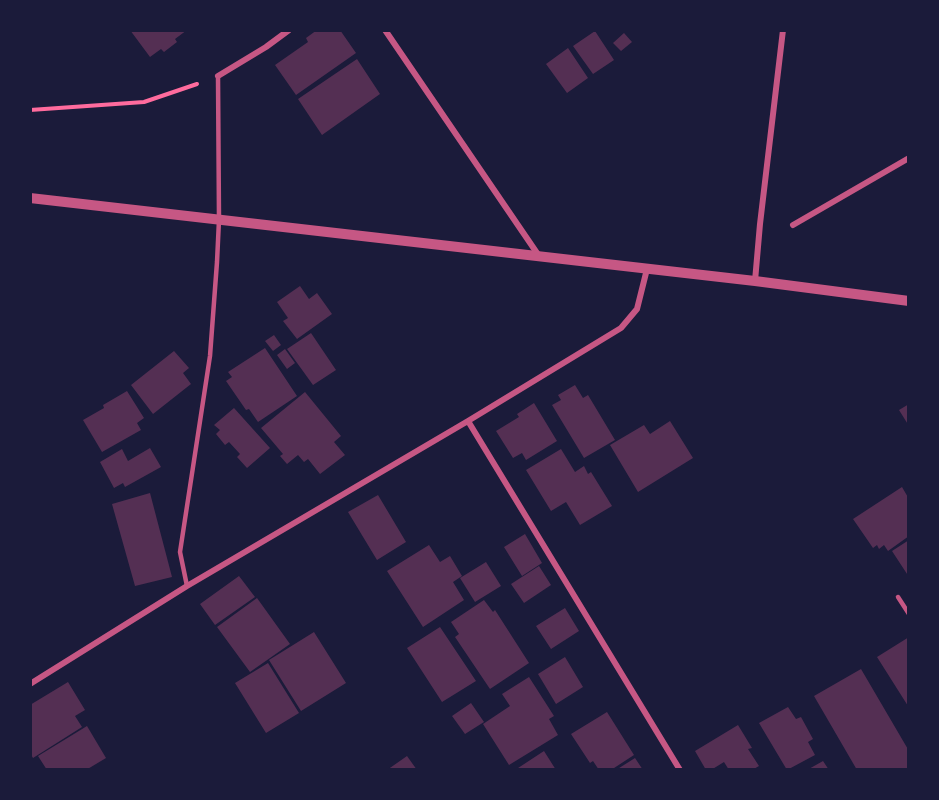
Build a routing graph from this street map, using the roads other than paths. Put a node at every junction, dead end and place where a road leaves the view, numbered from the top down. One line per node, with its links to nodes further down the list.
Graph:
1 (290, 30): 4 (street)
2 (385, 30): 9 (street)
3 (783, 30): 11 (street)
4 (218, 76): 7 (lane)
5 (909, 158): 8 (street)
6 (30, 198): 7 (street)
7 (219, 220): 9 (street); 14 (lane)
8 (793, 225)
9 (539, 257): 10 (street)
10 (647, 269): 11 (street); 13 (street)
11 (755, 281): 12 (street)
12 (909, 301)
13 (468, 421): 14 (street); 18 (street)
14 (187, 586): 17 (street)
15 (898, 597): 16 (lane)
16 (909, 614)
17 (30, 684)
18 (680, 770)

